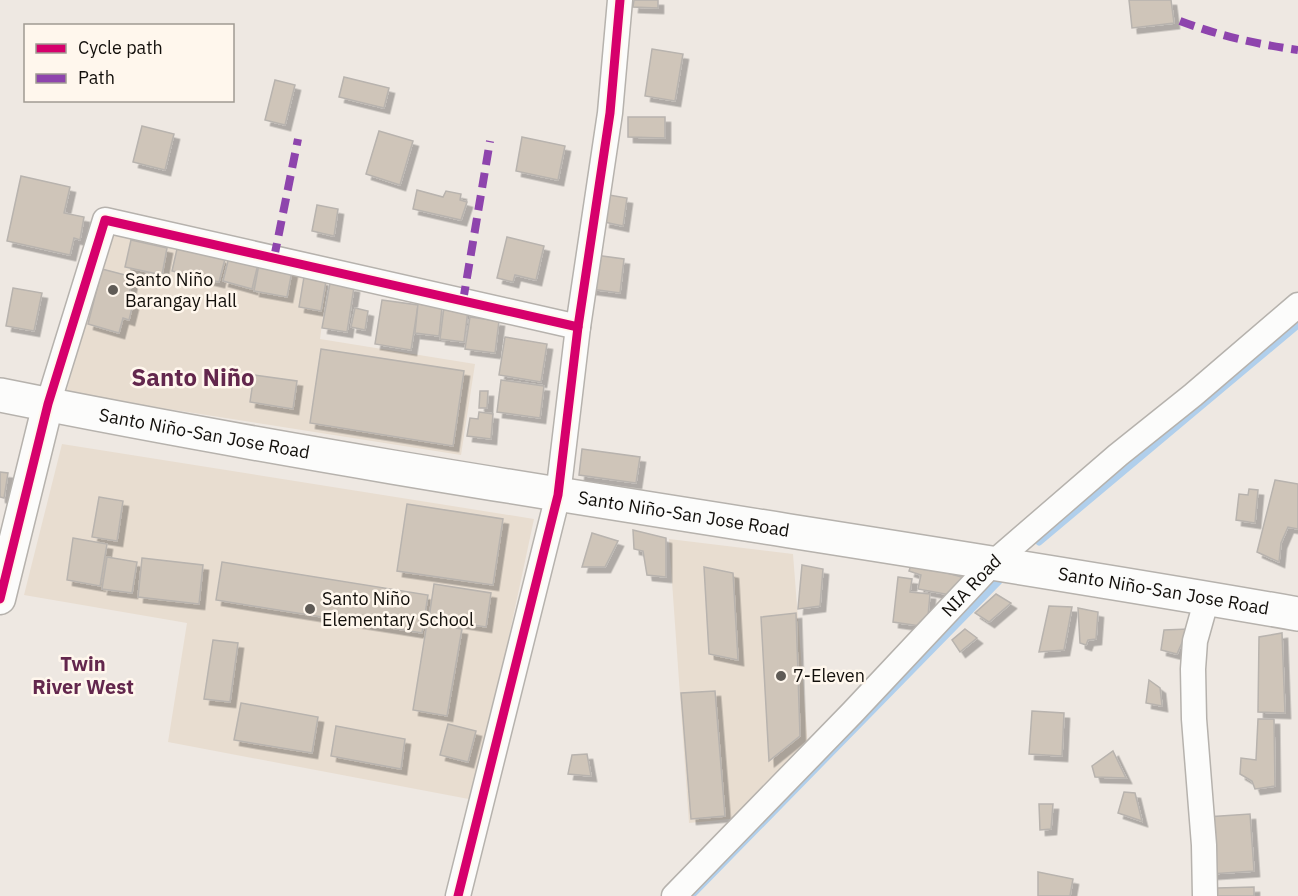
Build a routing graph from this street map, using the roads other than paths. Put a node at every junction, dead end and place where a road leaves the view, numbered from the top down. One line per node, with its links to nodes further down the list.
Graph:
1 (620, 0): 3 (street)
2 (1298, 305): 7 (street, NIA Road)
3 (578, 327): 5 (street); 6 (street)
4 (0, 395): 5 (main road, Santo Niño-San Jose Road)
5 (48, 404): 6 (main road, Santo Niño-San Jose Road); 9 (street)
6 (558, 495): 7 (main road, Santo Niño-San Jose Road); 11 (street)
7 (993, 563): 8 (main road, Santo Niño-San Jose Road); 12 (street, NIA Road)
8 (1207, 598): 10 (main road, Santo Niño-San Jose Road); 13 (street)
9 (0, 599)
10 (1298, 614)
11 (458, 896)
12 (674, 896)
13 (1206, 896)

